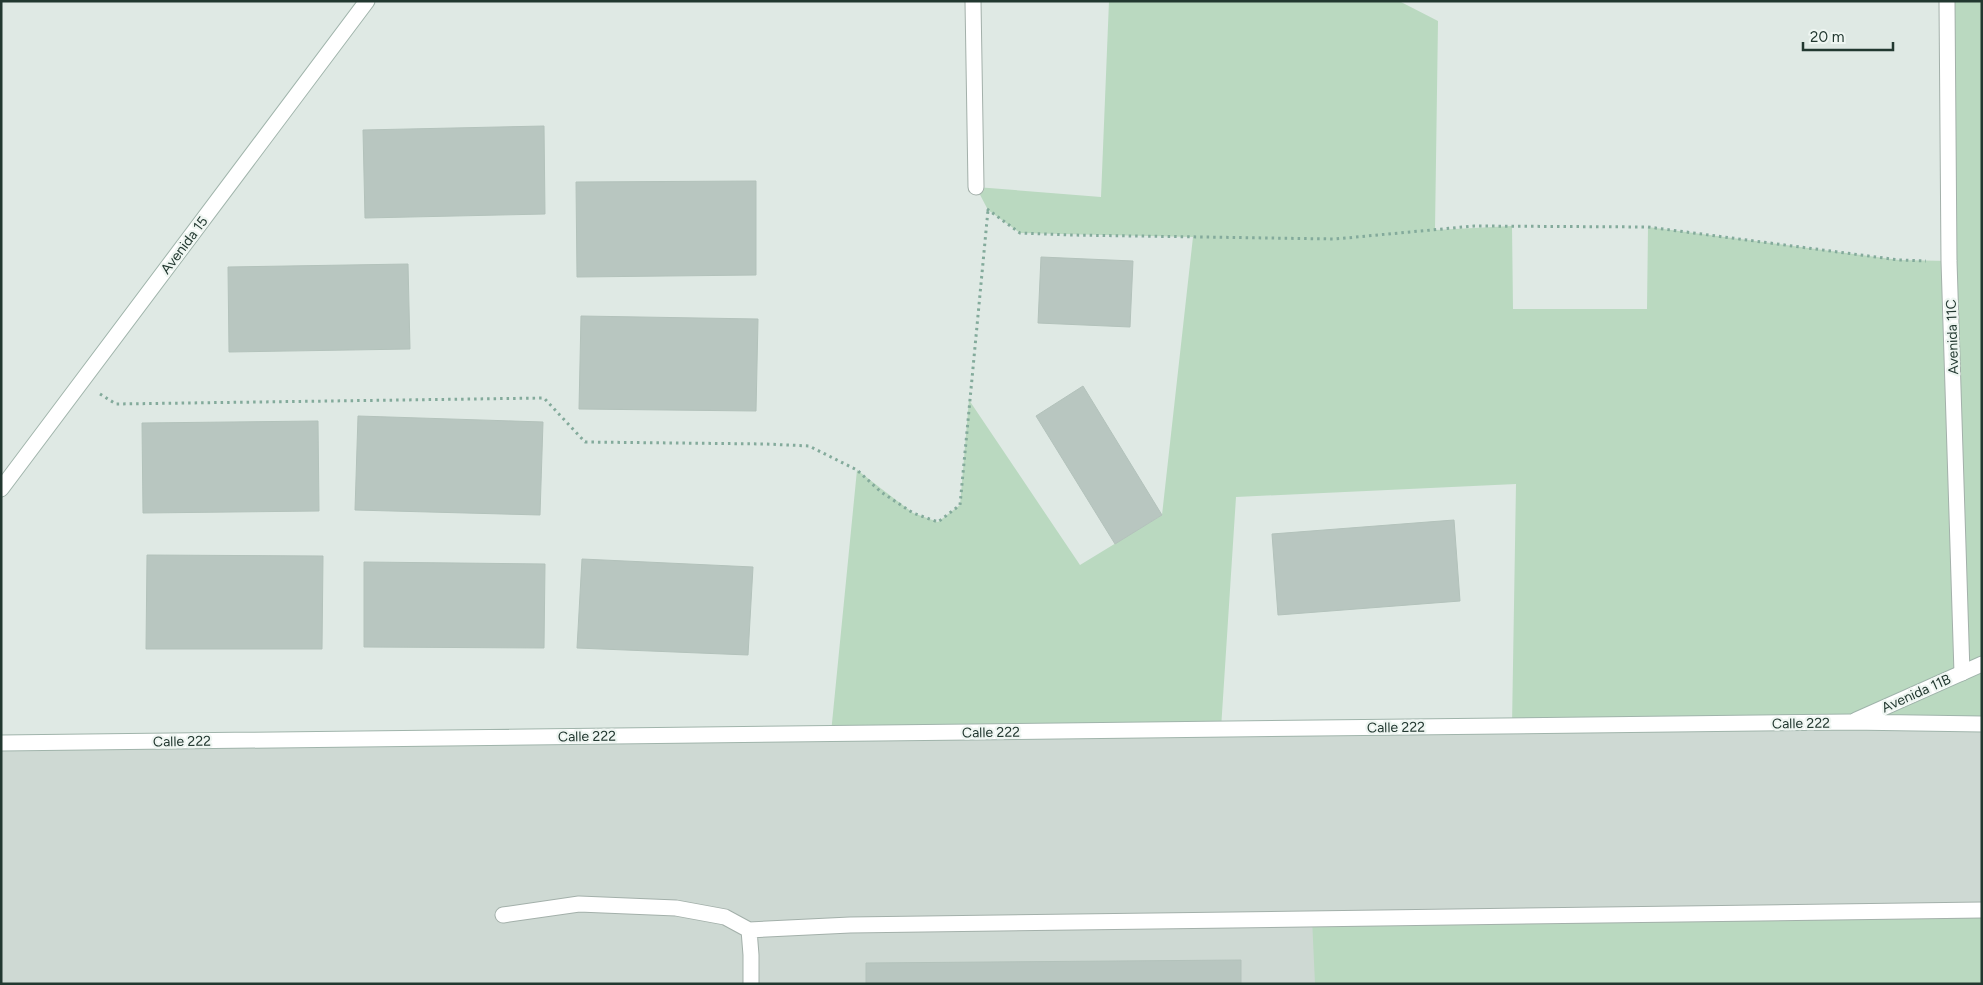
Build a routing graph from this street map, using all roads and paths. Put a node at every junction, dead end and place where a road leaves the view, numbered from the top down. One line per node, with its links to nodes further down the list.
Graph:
1 (367, 1): 7 (main road, Avenida 15)
2 (974, 1): 4 (main road)
3 (1947, 1): 6 (main road, Avenida 11C)
4 (976, 187): 5 (path)
5 (988, 210): 6 (path); 7 (path)
6 (1949, 261): 10 (main road, Avenida 11C)
7 (80, 383): 8 (main road, Avenida 15)
8 (1, 489)
9 (1982, 664): 10 (main road, Avenida 11B)
10 (1962, 673): 11 (main road, Avenida 11B)
11 (1850, 722): 12 (main road, Calle 222); 13 (main road, Calle 222)
12 (1982, 724)
13 (1, 743)
14 (1982, 910): 16 (main road)
15 (503, 915): 16 (main road)
16 (749, 930): 17 (main road)
17 (751, 984)

